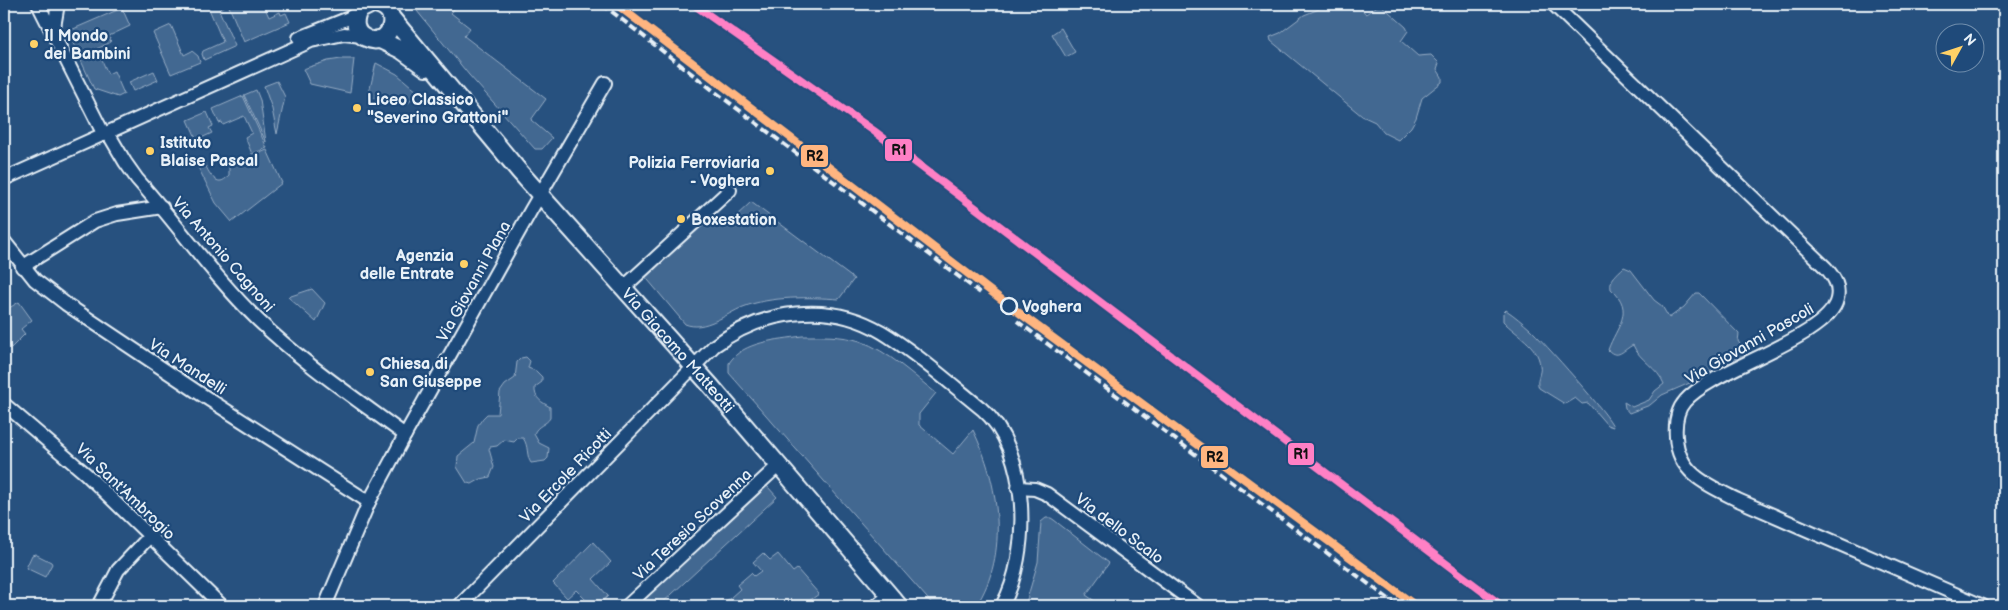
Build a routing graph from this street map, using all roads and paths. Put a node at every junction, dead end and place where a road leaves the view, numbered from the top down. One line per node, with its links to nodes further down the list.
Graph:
1 (38, 4): 6 (street, Via Antonio Cagnoni)
2 (58, 4): 6 (street)
3 (1553, 4): 35 (street, Via Giovanni Pascoli)
4 (359, 8): 5 (street); 7 (street); 8 (street)
5 (384, 9): 7 (street); 10 (street)
6 (53, 33): 11 (street, Via Antonio Cagnoni)
7 (370, 38): 8 (street); 10 (street)
8 (255, 66): 11 (street)
9 (605, 83): 14 (street, Via Giovanni Plana)
10 (456, 95): 14 (street, Via Giacomo Matteotti)
11 (106, 134): 12 (street); 15 (street, Via Antonio Cagnoni)
12 (4, 179)
13 (730, 190): 18 (street)
14 (540, 195): 18 (street, Via Giacomo Matteotti); 21 (street, Via Giovanni Plana)
15 (162, 206): 17 (street); 21 (street, Via Antonio Cagnoni)
16 (4, 241): 17 (street, Via Mandelli)
17 (22, 266): 24 (street, Via Mandelli)
18 (623, 288): 19 (street, Via Giacomo Matteotti)
19 (693, 366): 22 (street, Via Giacomo Matteotti); 23 (street, Via Ercole Ricotti); 30 (street, Via Ercole Ricotti)
20 (4, 404): 25 (street, Via Sant'Ambrogio)
21 (405, 435): 24 (street, Via Giovanni Plana)
22 (779, 465): 26 (street, Via Giacomo Matteotti); 31 (street, Via Teresio Scovenna)
23 (1018, 488): 33 (street, Via Ercole Ricotti); 34 (street, Via dello Scalo)
24 (369, 502): 29 (street, Via Giovanni Plana)
25 (150, 536): 27 (street); 28 (street, Via Sant'Ambrogio)
26 (895, 601): 32 (street)
27 (99, 606)
28 (222, 606)
29 (325, 606)
30 (459, 606)
31 (627, 606)
32 (876, 606)
33 (1002, 606)
34 (1198, 606)
35 (1983, 606)

